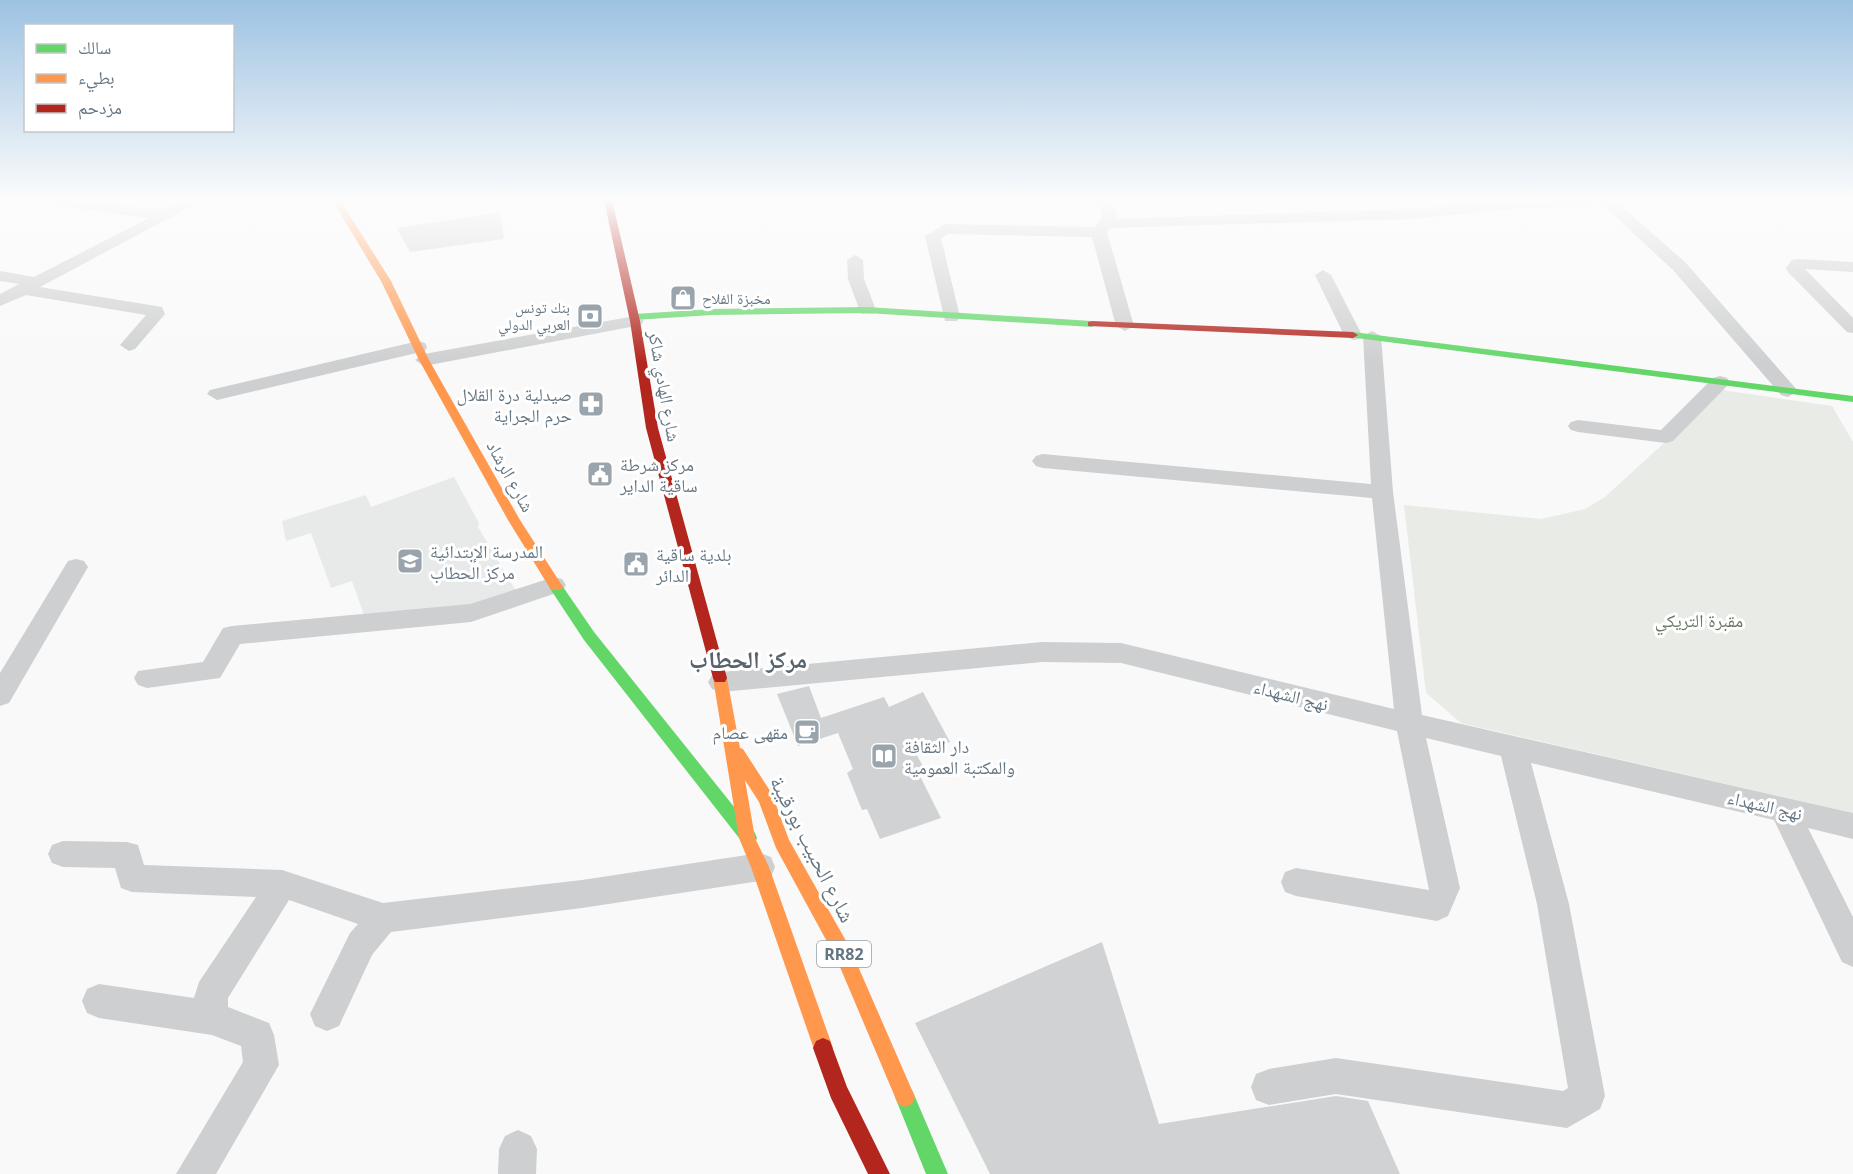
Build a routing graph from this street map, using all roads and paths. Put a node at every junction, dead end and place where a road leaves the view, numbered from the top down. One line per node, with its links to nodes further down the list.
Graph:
1 (88, 255): 11 (street)
2 (370, 255): 20 (street, شارع الرشاد)
3 (620, 255): 15 (street, شارع الهادي شاكر / RR82)
4 (937, 255): 14 (street)
5 (1108, 255): 16 (street)
6 (1668, 255): 22 (street)
7 (855, 260): 13 (street)
8 (1853, 267): 17 (street)
9 (1323, 275): 18 (street)
10 (0, 276): 11 (street)
11 (29, 286): 12 (street); 19 (street)
12 (0, 301)
13 (867, 310): 14 (street); 15 (street)
14 (951, 317): 16 (street)
15 (634, 319): 20 (street); 31 (street, شارع الهادي شاكر / RR82)
16 (1125, 326): 18 (street)
17 (1853, 328)
18 (1363, 335): 21 (street); 27 (street)
19 (129, 345)
20 (421, 353): 23 (street); 29 (street, شارع الرشاد)
21 (1719, 382): 22 (street); 25 (street)
22 (1788, 391): 24 (street)
23 (218, 394)
24 (1853, 399)
25 (1578, 426)
26 (1042, 461): 27 (street)
27 (1382, 492): 33 (street)
28 (76, 567): 32 (street)
29 (554, 585): 30 (street); 36 (street, شارع الرشاد)
30 (147, 678)
31 (721, 682): 33 (street, نهج الشهداء); 34 (street, شارع الحبيب بورقيبة / RR82)
32 (0, 696)
33 (1409, 723): 35 (street, نهج الشهداء); 45 (street)
34 (731, 745): 37 (street, شارع الحبيب بورقيبة / RR82); 38 (street, شارع الحبيب بورقيبة / RR82)
35 (1513, 747): 39 (street, نهج الشهداء); 52 (street)
36 (681, 753): 37 (street, شارع الرشاد); 41 (street, شارع الرشاد)
37 (738, 795): 38 (street, شارع الرشاد); 41 (street, شارع الحبيب بورقيبة / RR82)
38 (766, 799): 42 (street, شارع الحبيب بورقيبة / RR82)
39 (1784, 809): 40 (street, نهج الشهداء); 48 (street)
40 (1853, 826)
41 (747, 838): 42 (street); 44 (street, شارع الحبيب بورقيبة / RR82)
42 (783, 843): 55 (street, شارع الحبيب بورقيبة / RR82)
43 (63, 854): 46 (street)
44 (760, 867): 47 (street); 54 (street, شارع الحبيب بورقيبة / RR82)
45 (1296, 882)
46 (282, 884): 47 (street); 51 (street)
47 (383, 918): 50 (street)
48 (1853, 951)
49 (99, 1001): 51 (street)
50 (327, 1014)
51 (212, 1018): 53 (street)
52 (1269, 1087)
53 (195, 1174)
54 (879, 1174)
55 (937, 1174)

